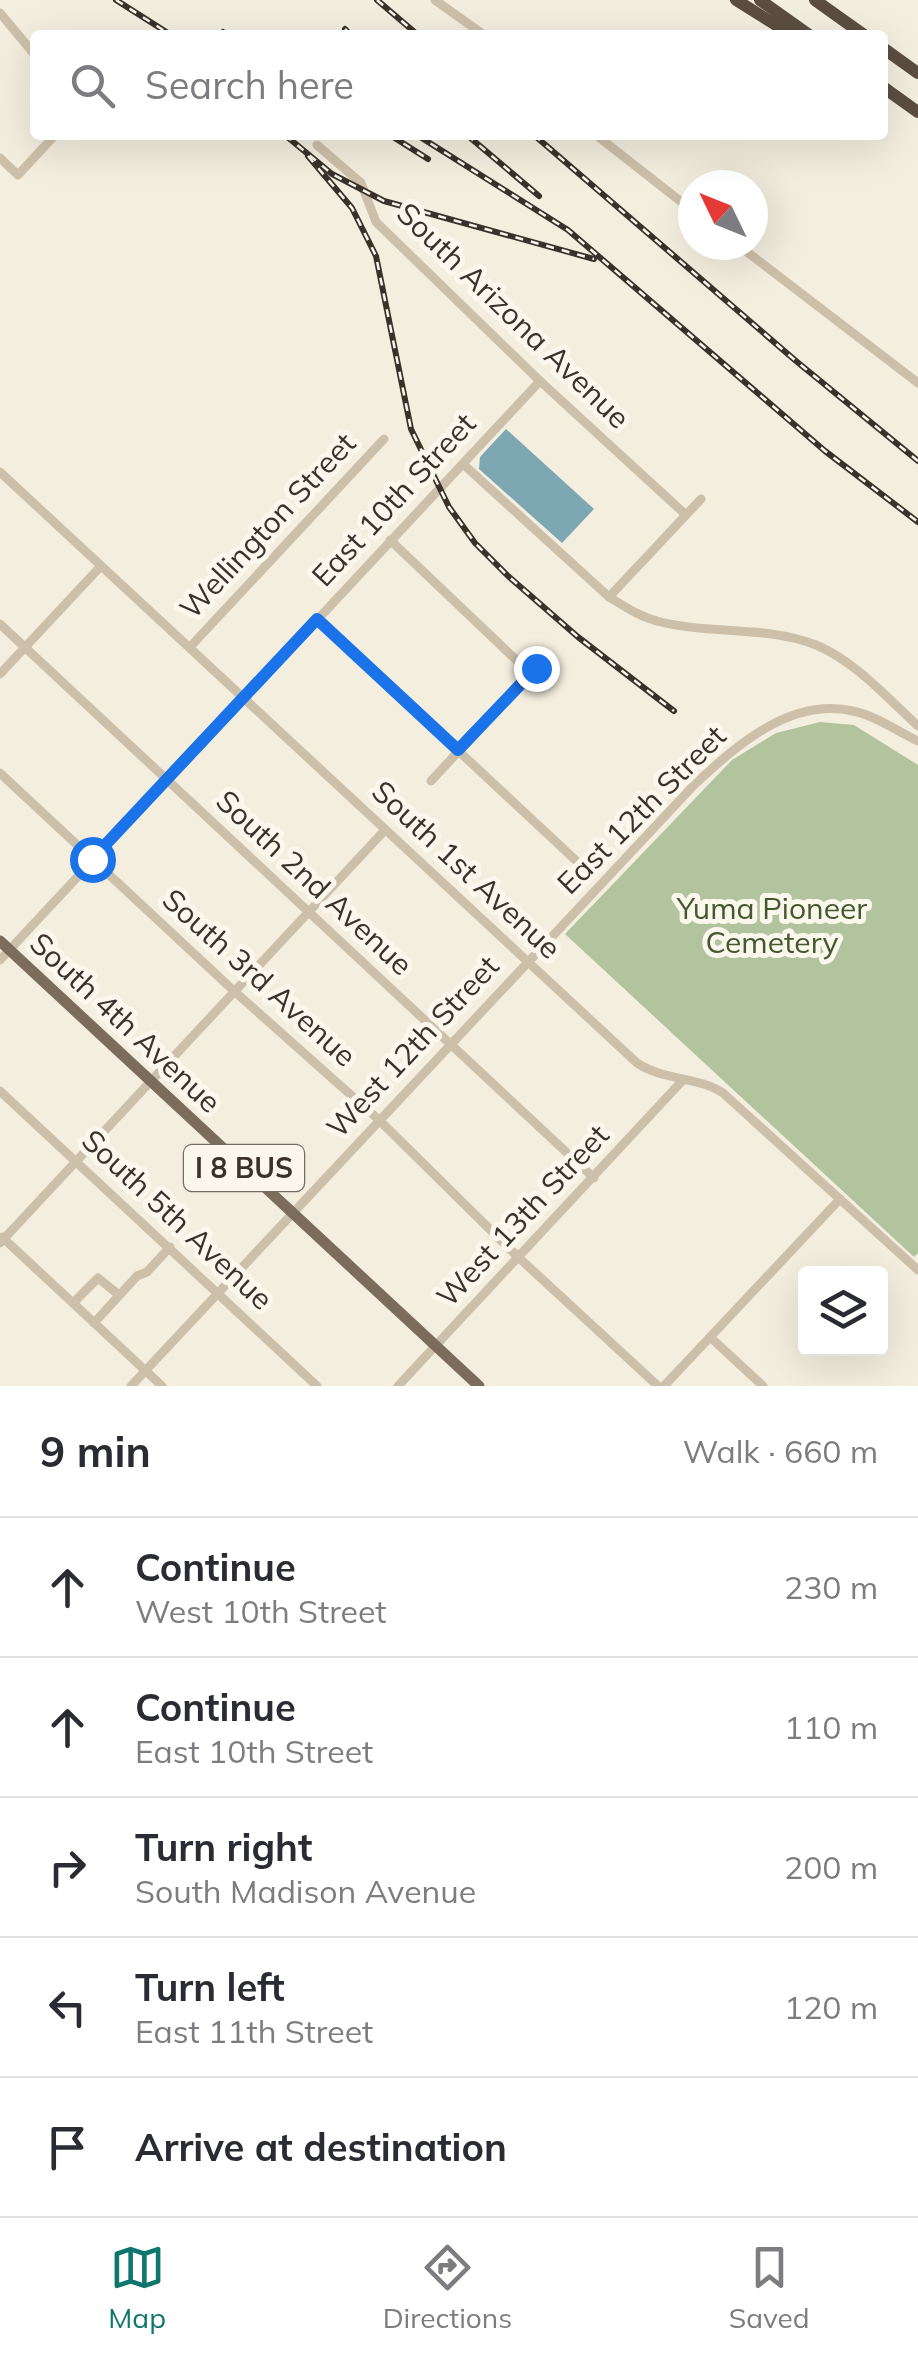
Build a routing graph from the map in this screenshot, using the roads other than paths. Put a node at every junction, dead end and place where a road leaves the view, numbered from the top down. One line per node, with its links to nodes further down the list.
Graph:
1 (435, 0): 6 (street)
2 (736, 0): 7 (highway)
3 (760, 0): 8 (highway)
4 (815, 0): 9 (highway)
5 (0, 12): 10 (street)
6 (477, 30)
7 (784, 30)
8 (803, 30)
9 (857, 30)
10 (30, 49)
11 (888, 52): 12 (highway)
12 (918, 74)
13 (888, 92): 14 (highway)
14 (918, 112)
15 (50, 140): 18 (street)
16 (602, 140): 19 (street)
17 (317, 144): 21 (street, South Arizona Avenue)
18 (0, 158)
19 (678, 199)
20 (758, 260): 22 (street)
21 (540, 382): 24 (street, East 10th Street); 27 (street, South Arizona Avenue)
22 (918, 383)
23 (384, 439): 33 (street, Wellington Street)
24 (463, 464): 28 (street, East 10th Street); 30 (street)
25 (0, 472): 29 (street, South 1st Avenue)
26 (701, 499): 27 (street)
27 (686, 515): 30 (street)
28 (390, 540): 31 (street, East 10th Street); 39 (street)
29 (101, 566): 33 (street, South 1st Avenue); 34 (street)
30 (609, 597): 37 (street)
31 (317, 619): 36 (street, East 10th Street); 39 (street)
32 (0, 624): 34 (street, South 2nd Avenue)
33 (190, 647): 36 (street, South 1st Avenue)
34 (25, 648): 35 (street); 41 (street, South 2nd Avenue)
35 (0, 674)
36 (242, 697): 41 (street, East 10th Street); 43 (street, South 1st Avenue)
37 (918, 726)
38 (918, 742): 49 (street, East 12th Street)
39 (458, 750): 42 (street); 45 (street)
40 (0, 773): 44 (street, South 3rd Avenue)
41 (166, 780): 44 (street, East 10th Street); 46 (street, South 2nd Avenue)
42 (431, 781)
43 (385, 830): 46 (street); 49 (street, South 1st Avenue)
44 (92, 859): 47 (street, East 10th Street); 50 (street, South 3rd Avenue)
45 (584, 868)
46 (308, 912): 50 (street); 51 (street, South 2nd Avenue)
47 (5, 945): 48 (street, East 10th Street); 53 (main road, South 4th Avenue / I 8 BUS)
48 (0, 960)
49 (528, 962): 51 (street, West 12th Street); 52 (street, South 1st Avenue)
50 (234, 991): 53 (street); 55 (street, South 3rd Avenue)
51 (450, 1044): 55 (street, West 12th Street); 57 (street, South 2nd Avenue)
52 (683, 1080): 57 (street, West 13th Street); 58 (street, South 1st Avenue)
53 (150, 1081): 56 (street); 59 (main road, South 4th Avenue / I 8 BUS)
54 (0, 1092): 56 (street, South 5th Avenue)
55 (379, 1120): 59 (street, West 12th Street); 62 (street, South 3rd Avenue)
56 (77, 1160): 60 (street); 61 (street, South 5th Avenue)
57 (594, 1178): 62 (street, West 13th Street)
58 (840, 1199): 63 (street, South 1st Avenue); 68 (street)
59 (292, 1213): 64 (street, West 12th Street); 69 (main road, South 4th Avenue / I 8 BUS)
60 (1, 1239): 66 (street)
61 (170, 1247): 64 (street, South 5th Avenue); 65 (street)
62 (518, 1256): 69 (street, West 13th Street); 76 (street, South 3rd Avenue)
63 (918, 1270)
64 (218, 1292): 70 (street, West 12th Street); 73 (street, South 5th Avenue)
65 (119, 1295): 66 (street); 67 (street)
66 (72, 1303): 67 (street)
67 (94, 1323): 70 (street)
68 (710, 1337): 76 (street); 77 (street)
69 (436, 1346): 74 (street, West 13th Street); 75 (main road, South 4th Avenue / I 8 BUS)
70 (145, 1370): 71 (street, West 12th Street); 72 (street)
71 (131, 1386)
72 (162, 1386)
73 (318, 1386)
74 (398, 1386)
75 (479, 1386)
76 (661, 1386)
77 (762, 1386)

